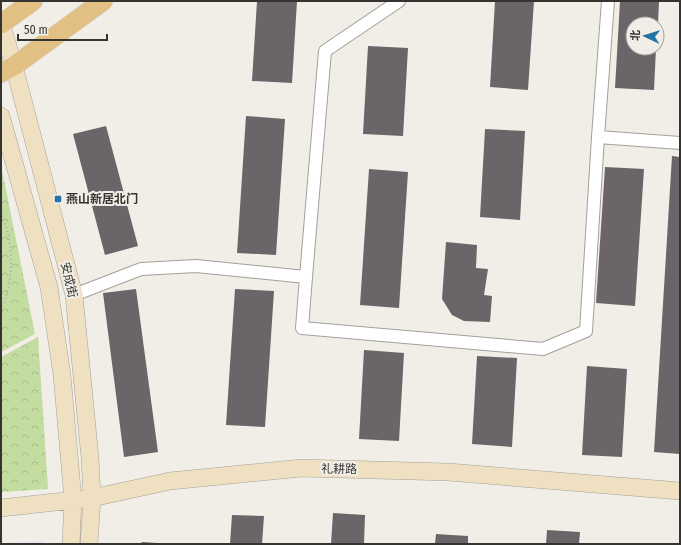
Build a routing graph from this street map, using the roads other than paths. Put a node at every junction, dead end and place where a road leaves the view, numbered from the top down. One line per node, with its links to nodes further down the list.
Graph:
1 (33, 1): 5 (main road)
2 (103, 1): 6 (main road)
3 (398, 1): 10 (street)
4 (608, 1): 8 (street)
5 (1, 23): 6 (street, 安成街)
6 (8, 70): 11 (street, 安成街)
7 (1, 116): 14 (street, 安成街)
8 (598, 137): 9 (street); 10 (street)
9 (680, 143)
10 (306, 277): 11 (street)
11 (74, 295): 13 (street, 安成街)
12 (680, 491): 13 (street, 礼耕路)
13 (92, 498): 14 (street, 礼耕路); 17 (street, 安成街)
14 (73, 500): 15 (street, 礼耕路); 16 (street, 安成街)
15 (1, 508)
16 (71, 544)
17 (89, 544)

